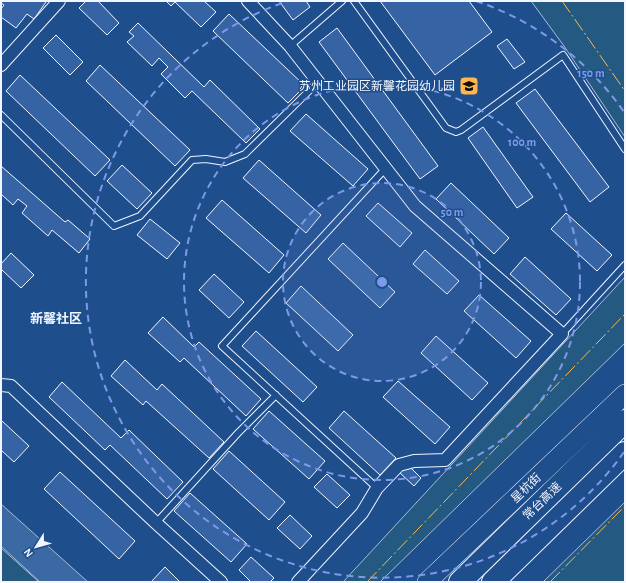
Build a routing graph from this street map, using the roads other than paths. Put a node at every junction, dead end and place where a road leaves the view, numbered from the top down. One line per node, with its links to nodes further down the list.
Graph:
1 (59, 1): 6 (street)
2 (248, 1): 5 (street)
3 (342, 1): 5 (lane)
4 (354, 1): 9 (lane)
5 (290, 46): 7 (street)
6 (1, 65)
7 (318, 82): 8 (lane); 10 (street)
8 (1, 115)
9 (625, 149)
10 (386, 168): 12 (street); 15 (lane)
11 (625, 265): 12 (lane)
12 (562, 334): 19 (street)
13 (1, 385): 20 (street)
14 (625, 394): 23 (main road, 星杭街)
15 (276, 395): 19 (lane); 20 (lane)
16 (625, 421): 24 (highway, 常台高速)
17 (625, 453): 25 (highway, 常台高速)
18 (625, 460): 26 (main road)
19 (377, 488): 22 (street)
20 (156, 523): 21 (street)
21 (221, 582)
22 (298, 582)
23 (427, 582)
24 (460, 582)
25 (493, 582)
26 (496, 582)

